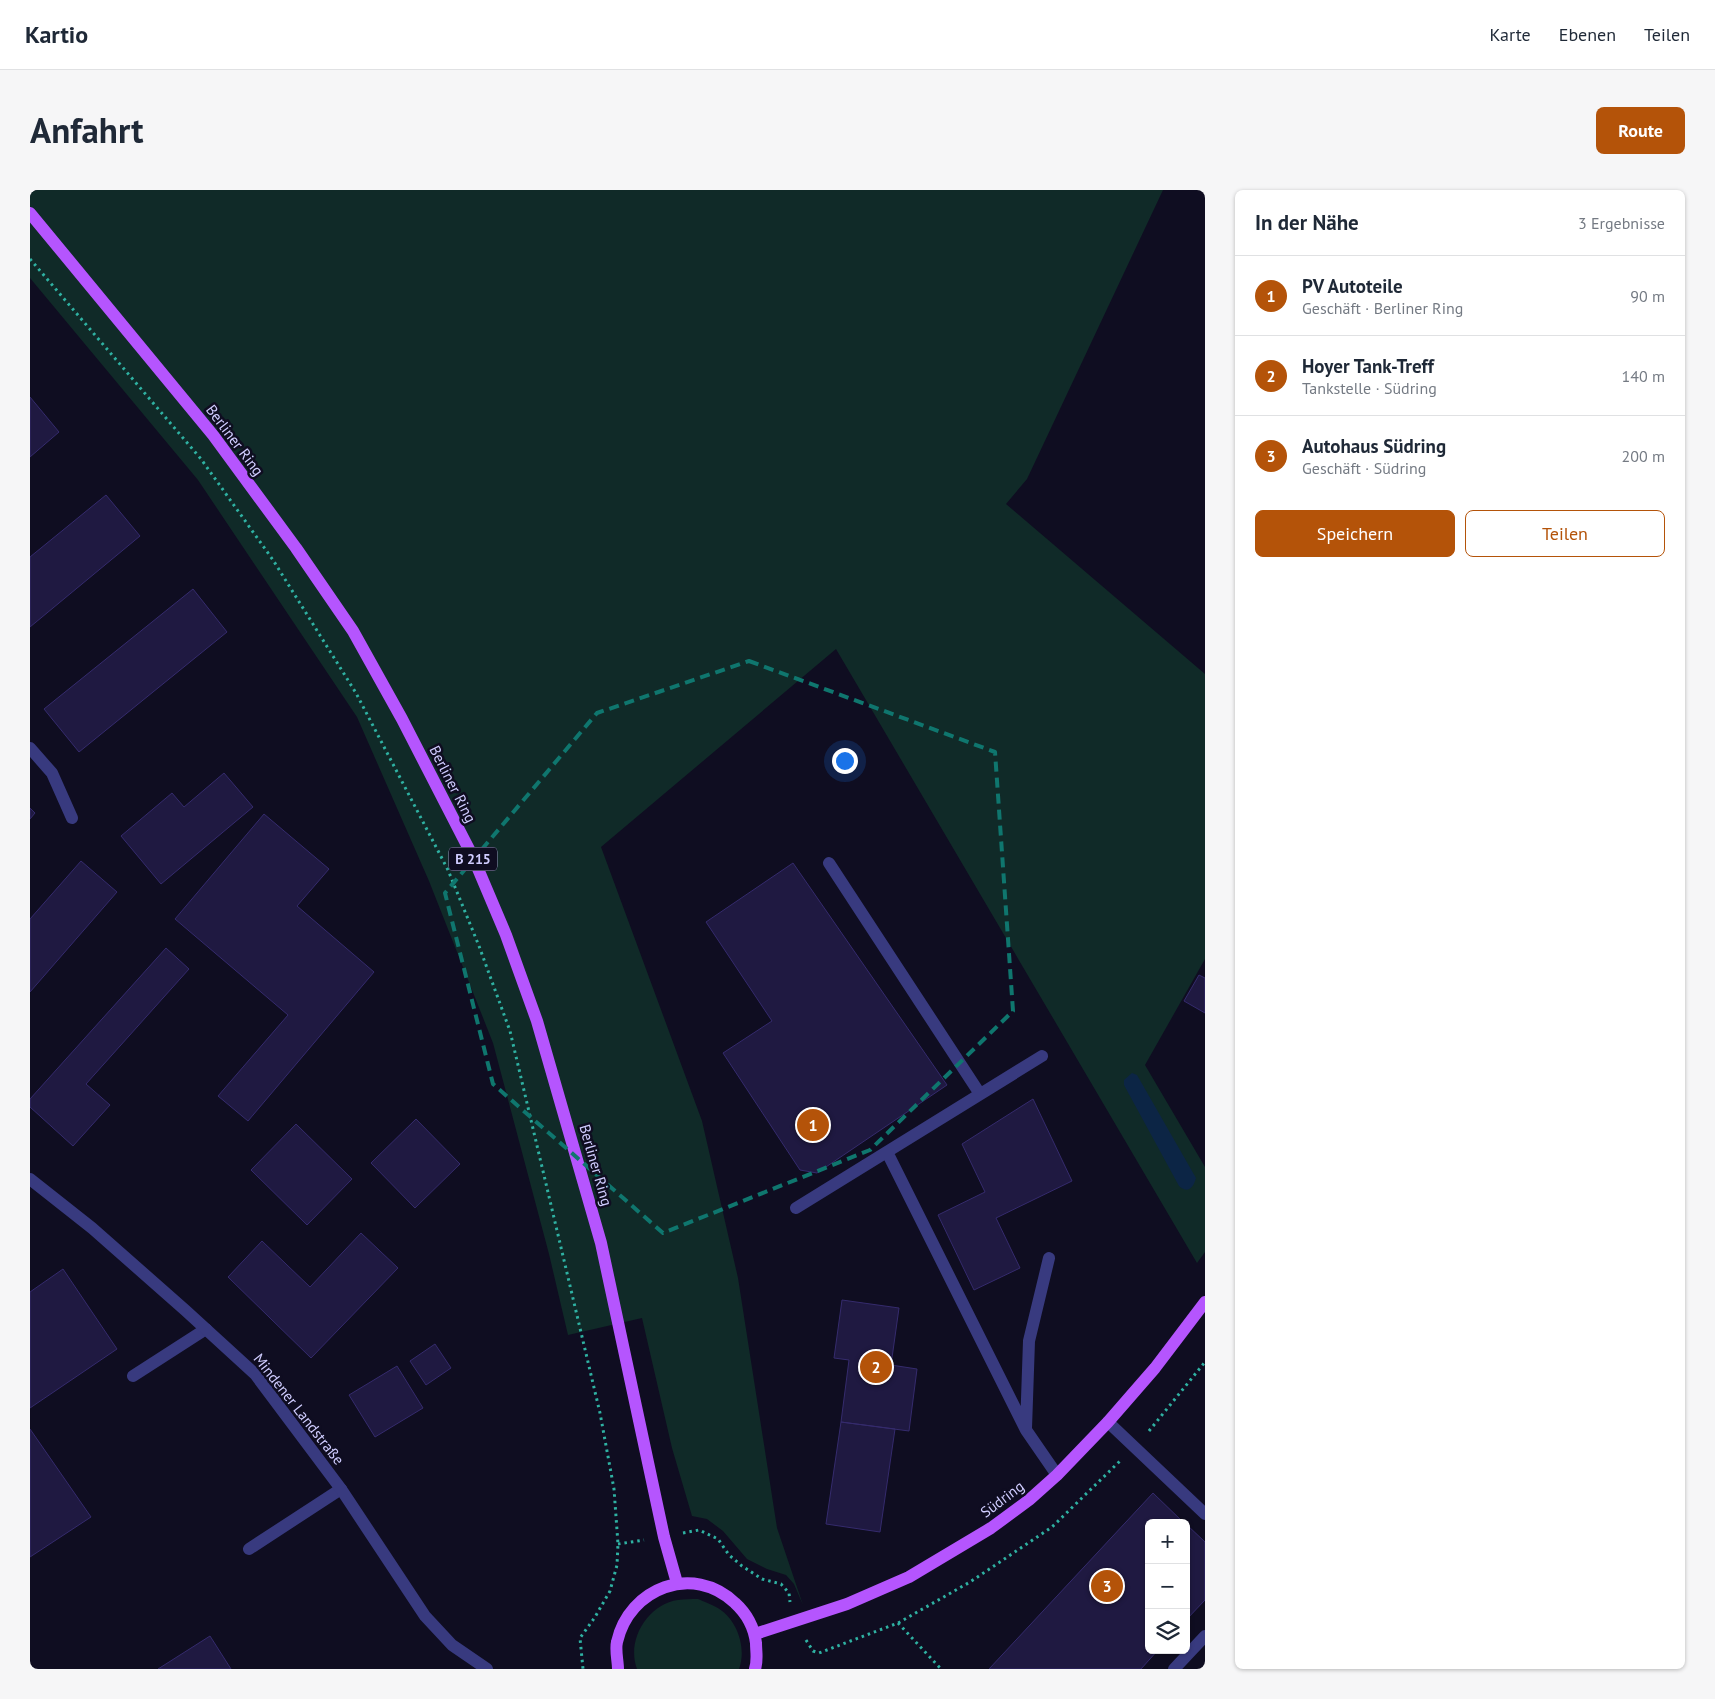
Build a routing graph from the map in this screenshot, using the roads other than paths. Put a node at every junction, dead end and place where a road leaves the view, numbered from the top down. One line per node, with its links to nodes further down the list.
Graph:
1 (30, 213): 20 (main road, Berliner Ring / B 215)
2 (30, 748): 3 (street)
3 (72, 818)
4 (829, 864): 6 (street)
5 (1042, 1056): 6 (street)
6 (980, 1094): 7 (street)
7 (887, 1152): 9 (street); 15 (street)
8 (30, 1179): 12 (street, Mindener Landstraße)
9 (796, 1208)
10 (1049, 1258): 15 (street)
11 (1204, 1306): 14 (main road, Südring)
12 (206, 1329): 13 (street); 17 (street, Mindener Landstraße)
13 (133, 1376)
14 (1108, 1422): 16 (main road, Südring); 18 (street)
15 (1026, 1430): 16 (street)
16 (1057, 1475): 21 (main road, Südring)
17 (340, 1489): 19 (street); 23 (street, Mindener Landstraße)
18 (1205, 1514)
19 (248, 1549)
20 (677, 1583): 21 (main road); 24 (main road)
21 (755, 1634): 25 (main road)
22 (1205, 1636): 26 (street)
23 (487, 1669)
24 (618, 1669)
25 (755, 1669)
26 (1174, 1669)

